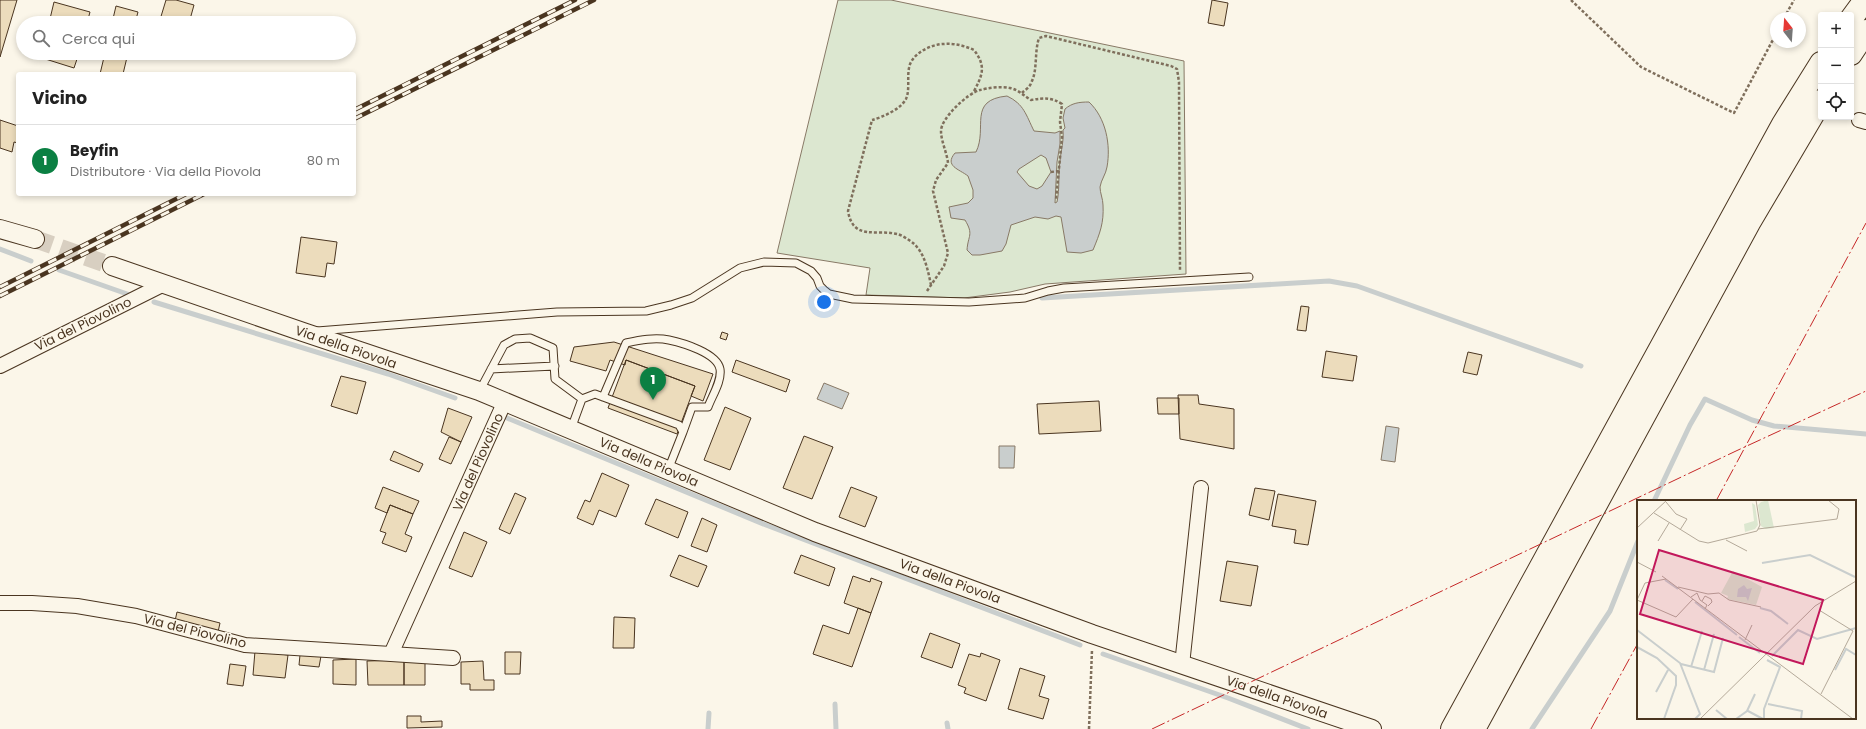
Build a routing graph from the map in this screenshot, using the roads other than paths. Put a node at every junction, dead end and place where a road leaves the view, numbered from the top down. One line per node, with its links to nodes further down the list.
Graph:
1 (1865, 0): 2 (highway)
2 (1854, 16)
3 (1866, 31): 4 (highway)
4 (1854, 49)
5 (1818, 68): 28 (highway)
6 (1818, 106): 28 (highway)
7 (0, 228): 8 (street)
8 (35, 239)
9 (112, 266): 11 (street, Via della Piovola)
10 (1248, 277): 12 (lane)
11 (166, 283): 12 (street, Via della Piovola); 13 (street, Via del Piovolino)
12 (303, 332): 16 (street, Via della Piovola)
13 (0, 366)
14 (555, 366): 15 (lane); 15 (lane); 18 (lane)
15 (491, 369): 16 (lane)
16 (479, 391): 19 (street, Via della Piovola)
17 (603, 397): 18 (lane); 21 (lane); 21 (lane)
18 (582, 399): 20 (lane)
19 (505, 401): 20 (street, Via della Piovola); 25 (street, Via del Piovolino)
20 (570, 429): 22 (street, Via della Piovola)
21 (683, 432): 22 (lane)
22 (668, 470): 27 (street, Via della Piovola)
23 (1201, 488): 27 (street)
24 (0, 604): 25 (street, Via del Piovolino)
25 (391, 654): 26 (street, Via del Piovolino)
26 (453, 658)
27 (1182, 665): 29 (street, Via della Piovola)
28 (1466, 724)
29 (1372, 729)

